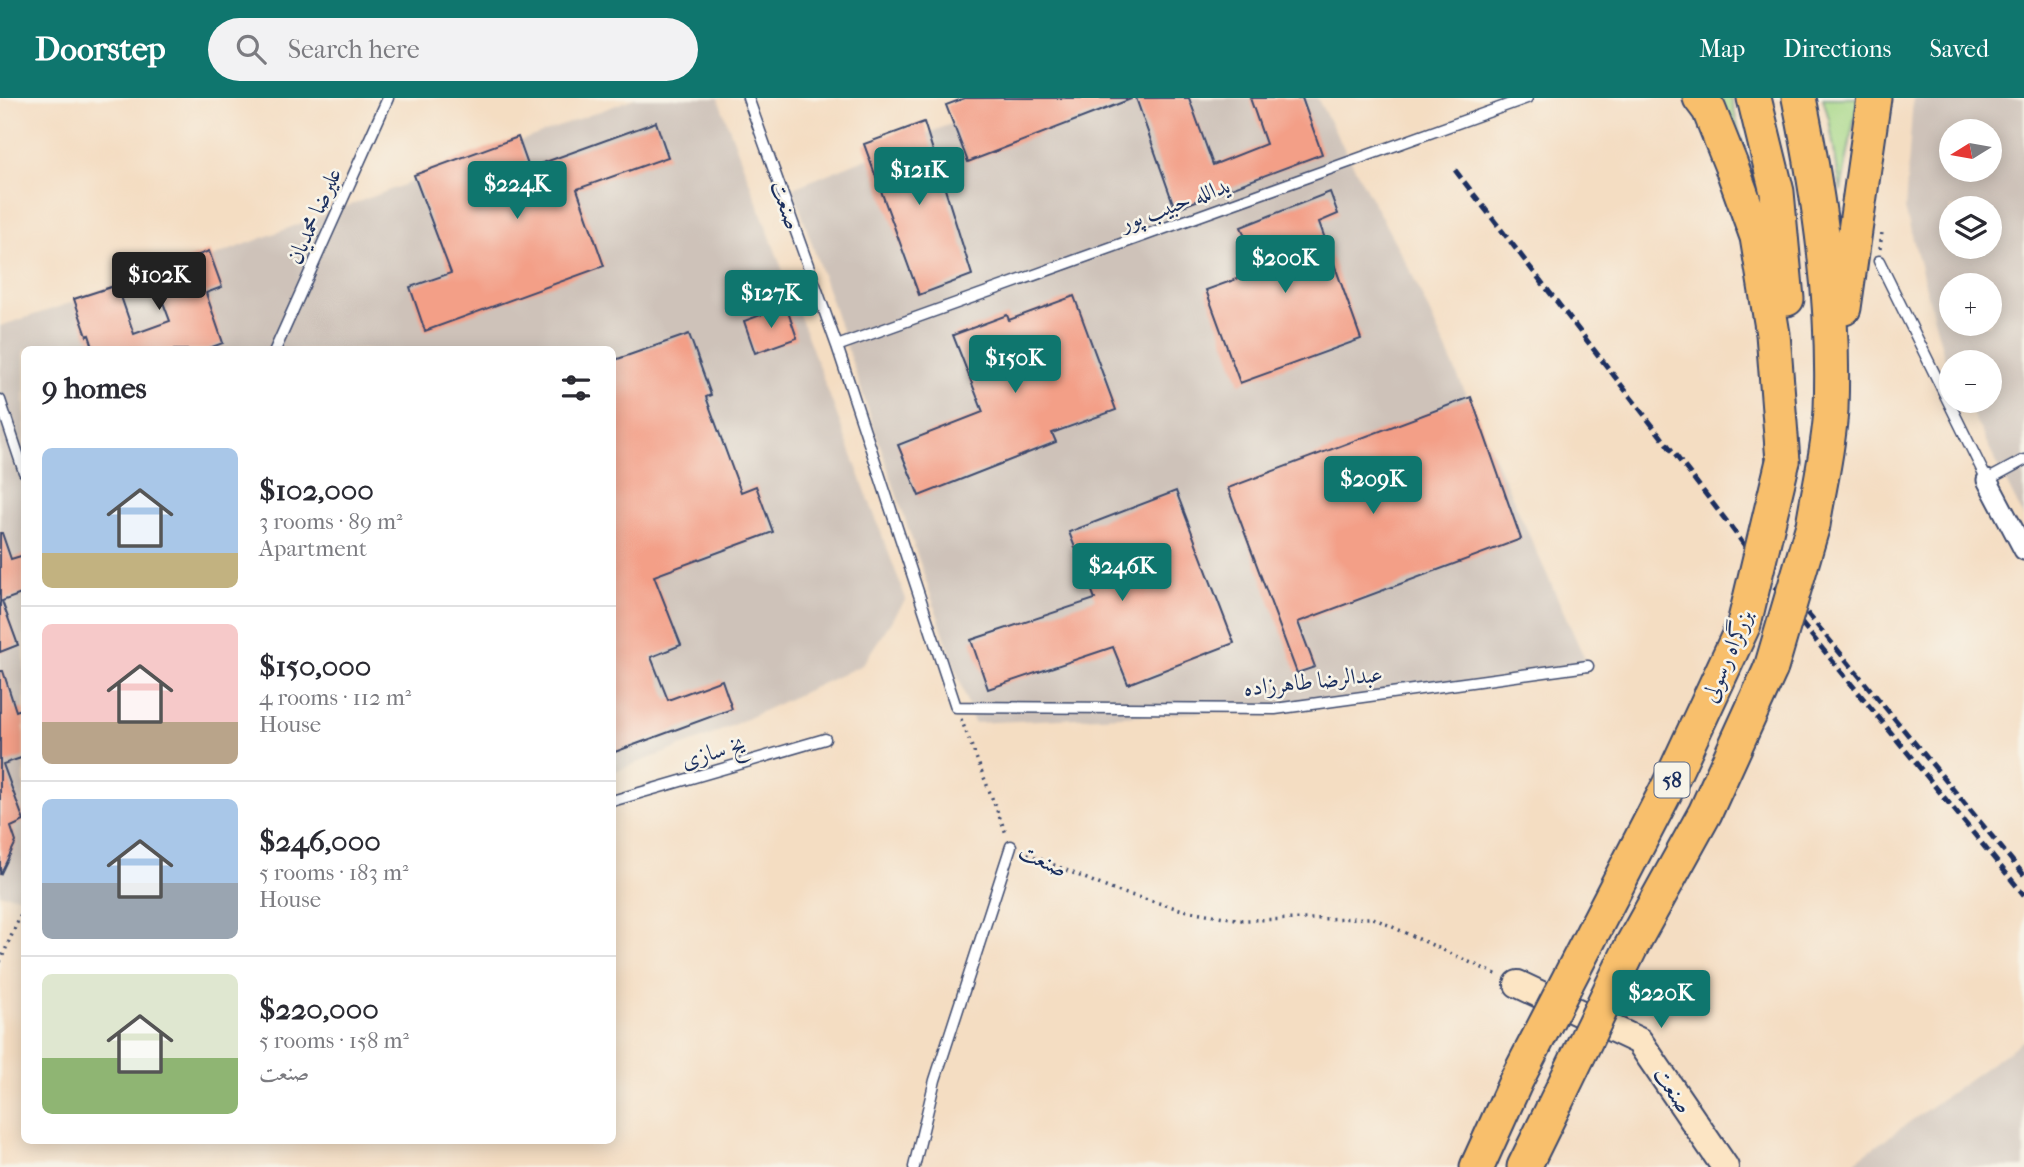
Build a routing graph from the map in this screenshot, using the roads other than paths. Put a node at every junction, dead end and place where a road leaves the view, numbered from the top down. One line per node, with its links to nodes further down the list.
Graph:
1 (388, 98): 9 (lane, علیرضا محمدیان)
2 (748, 98): 10 (lane, صنعت)
3 (1527, 98): 10 (lane, یدالله حبیب پور)
4 (1700, 98): 14 (highway)
5 (1754, 98): 14 (highway, بزرگراه رسولی / 58)
6 (1799, 98): 12 (highway, بزرگراه رسولی / 58)
7 (1874, 98): 12 (highway)
8 (1879, 261): 16 (lane)
9 (277, 346)
10 (837, 346): 19 (lane, صنعت)
11 (0, 400): 15 (lane)
12 (1830, 411): 26 (highway, بزرگراه رسولی / 58, bridge)
13 (2024, 460): 16 (lane)
14 (1783, 461): 25 (highway, بزرگراه رسولی / 58, bridge)
15 (21, 463)
16 (1987, 480): 17 (street)
17 (2024, 550)
18 (1588, 666): 19 (lane, عبدالرضا طاهرزاده)
19 (956, 707)
20 (825, 739): 21 (lane, یخ سازی)
21 (616, 800)
22 (1011, 846): 24 (lane)
23 (1518, 984): 27 (street, صنعت)
24 (914, 1167)
25 (1476, 1167)
26 (1524, 1167)
27 (1725, 1167)

